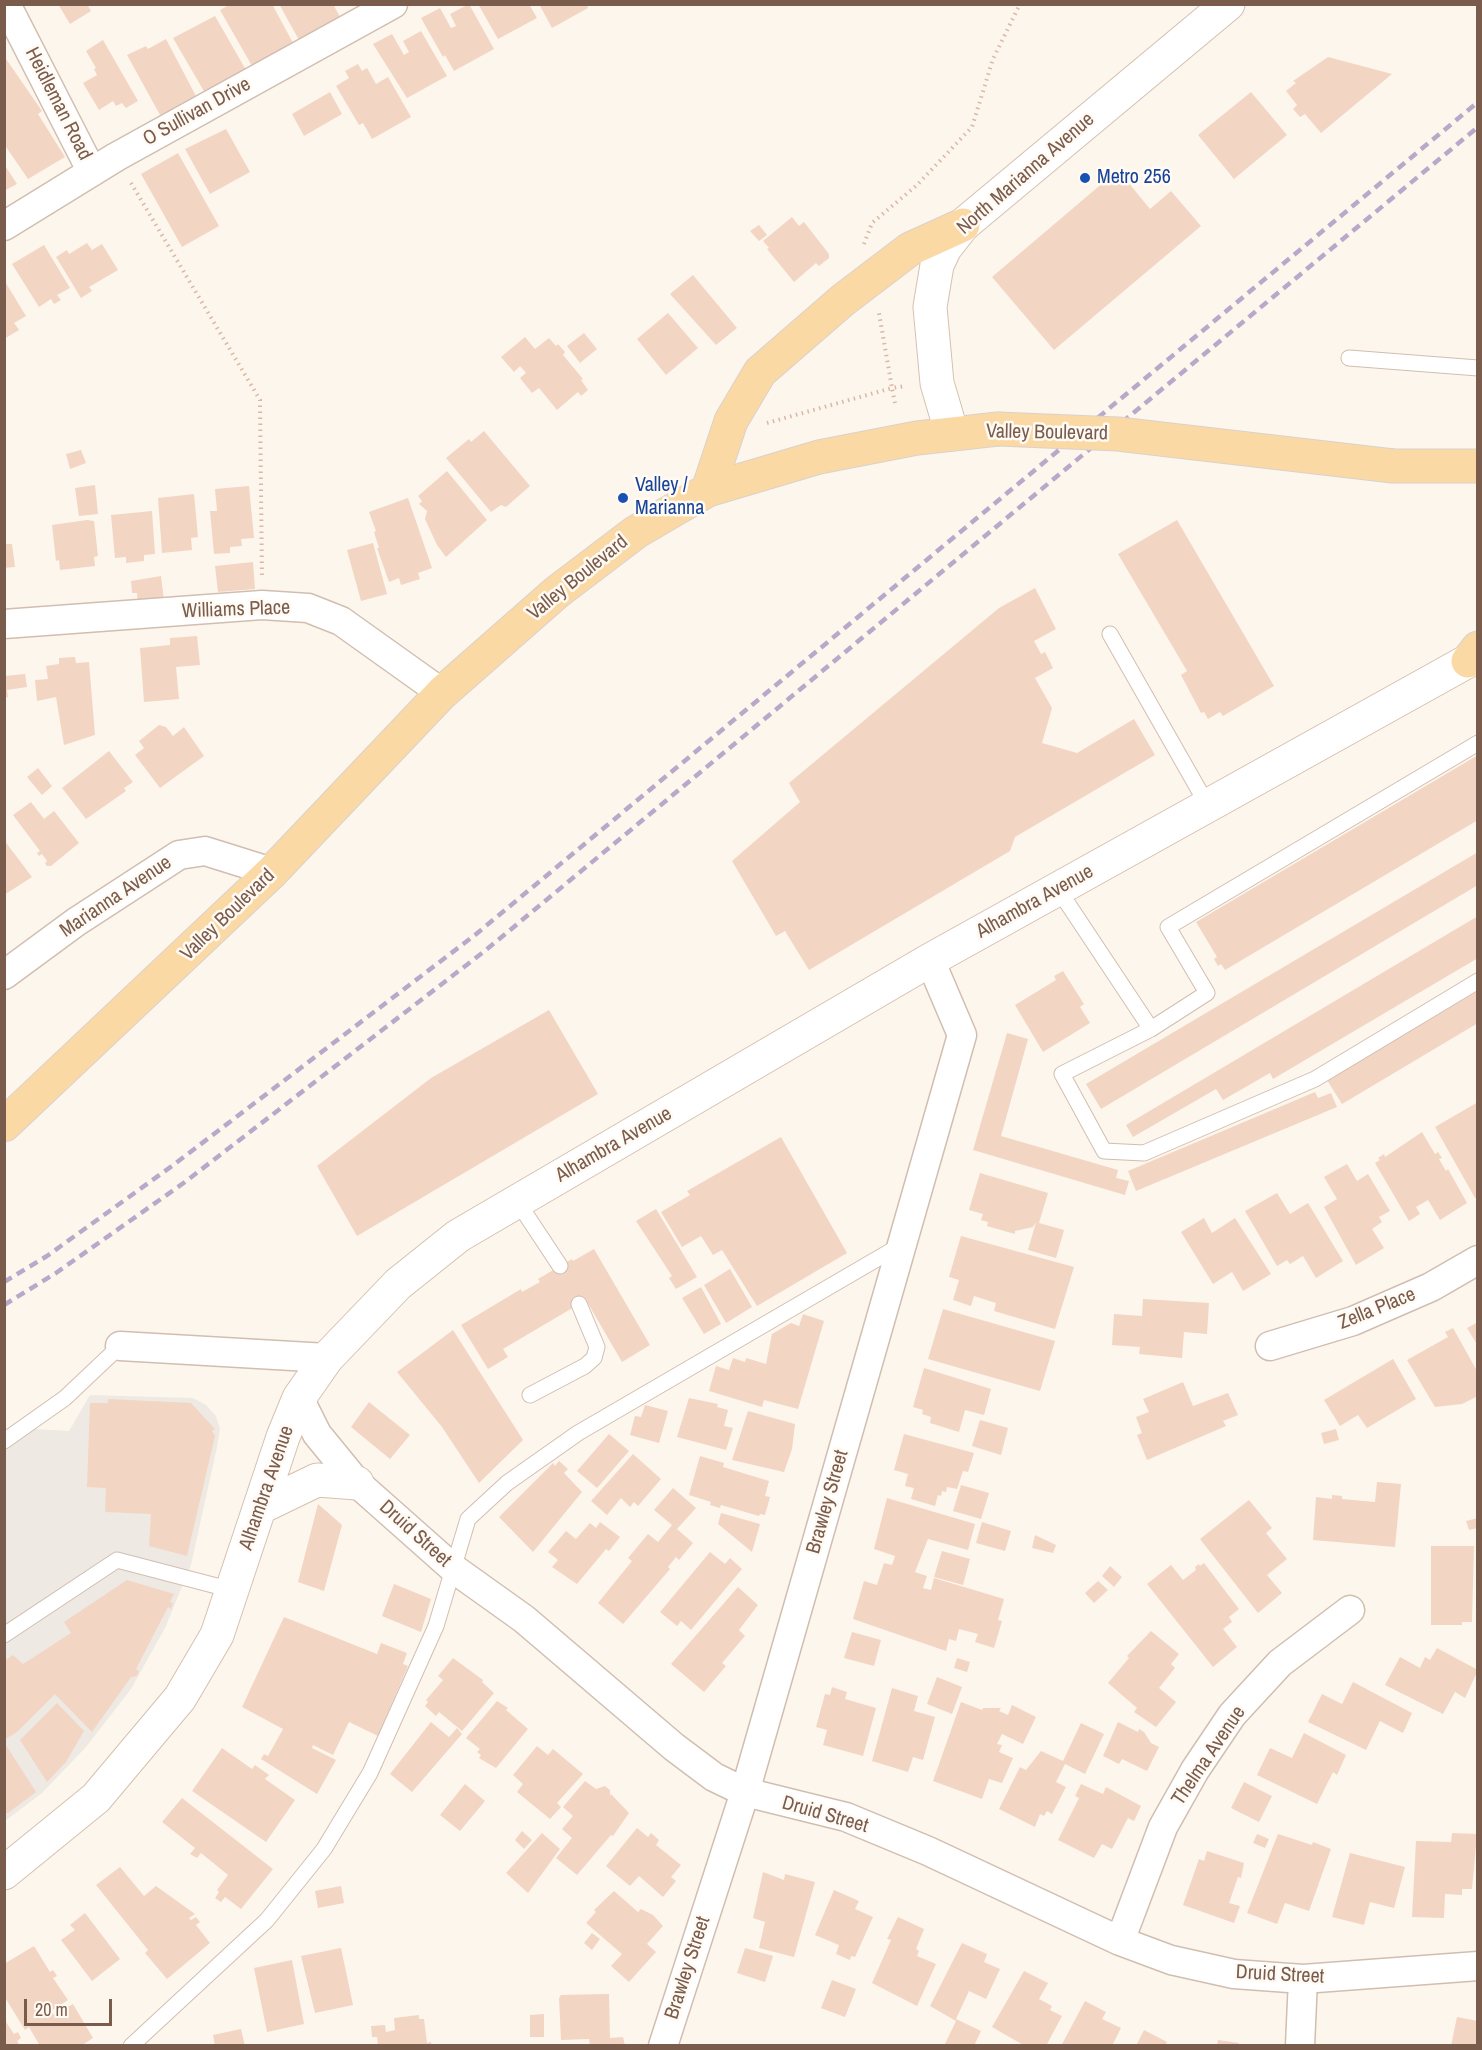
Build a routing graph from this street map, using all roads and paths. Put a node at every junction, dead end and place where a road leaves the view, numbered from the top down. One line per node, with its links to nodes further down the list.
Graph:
1 (6, 4): 5 (street, Heidleman Road)
2 (393, 4): 5 (street, O Sullivan Drive)
3 (1020, 4): 8 (path)
4 (1228, 4): 6 (main road, North Marianna Avenue)
5 (104, 164): 7 (street, O Sullivan Drive); 19 (path)
6 (963, 225): 16 (main road, North Marianna Avenue); 18 (main road)
7 (4, 226)
8 (862, 249)
9 (878, 308): 13 (path)
10 (1349, 358): 11 (lane)
11 (1478, 368)
12 (905, 386): 13 (path)
13 (892, 388): 14 (path); 15 (path)
14 (895, 404)
15 (760, 425)
16 (952, 434): 17 (main road, Valley Boulevard, bridge); 18 (main road, Valley Boulevard)
17 (1478, 466)
18 (708, 490): 23 (main road, Valley Boulevard)
19 (262, 605): 20 (street, Williams Place); 23 (street, Williams Place)
20 (4, 624)
21 (1110, 634): 25 (lane)
22 (1474, 656): 25 (main road, Alhambra Avenue)
23 (442, 693): 26 (main road, Valley Boulevard)
24 (1478, 742): 31 (lane)
25 (1208, 806): 27 (main road, Alhambra Avenue)
26 (272, 872): 29 (street, Marianna Avenue); 32 (main road, Valley Boulevard)
27 (1058, 889): 28 (main road, Alhambra Avenue); 31 (lane)
28 (930, 960): 33 (main road, Alhambra Avenue); 34 (street, Brawley Street)
29 (4, 975)
30 (1478, 981): 31 (lane)
31 (1151, 1029)
32 (4, 1125)
33 (518, 1201): 36 (lane); 40 (main road, Alhambra Avenue)
34 (902, 1244): 46 (lane); 50 (street, Brawley Street)
35 (1478, 1260): 39 (street, Zella Place)
36 (560, 1266)
37 (579, 1304): 41 (lane)
38 (120, 1346): 40 (street); 43 (lane)
39 (1270, 1346)
40 (327, 1358): 42 (main road, Alhambra Avenue)
41 (530, 1395)
42 (299, 1398): 44 (street, Druid Street); 45 (main road, Alhambra Avenue)
43 (4, 1441)
44 (357, 1484): 45 (main road); 46 (street, Druid Street)
45 (261, 1507): 47 (main road, Alhambra Avenue)
46 (454, 1569): 50 (street, Druid Street); 55 (lane)
47 (232, 1590): 49 (lane); 51 (main road, Alhambra Avenue)
48 (1350, 1610): 52 (street, Thelma Avenue)
49 (4, 1635)
50 (745, 1792): 52 (street, Druid Street); 56 (street, Brawley Street)
51 (4, 1873)
52 (1120, 1941): 54 (street, Druid Street)
53 (1478, 1966): 54 (street, Druid Street)
54 (1303, 1979): 57 (street)
55 (131, 2046)
56 (663, 2046)
57 (1299, 2046)

